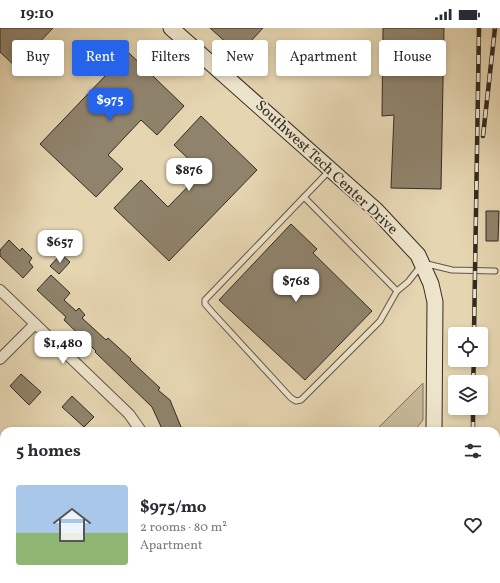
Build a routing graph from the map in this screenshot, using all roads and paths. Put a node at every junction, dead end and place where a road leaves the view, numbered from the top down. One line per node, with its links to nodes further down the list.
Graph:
1 (171, 28): 2 (street, Southwest Tech Center Drive)
2 (330, 169): 3 (lane); 4 (street, Southwest Tech Center Drive)
3 (304, 197): 7 (lane); 7 (lane)
4 (423, 263): 5 (lane); 7 (lane); 11 (street, Southwest Tech Center Drive)
5 (495, 271)
6 (0, 290): 8 (street)
7 (397, 291)
8 (35, 324): 9 (street); 10 (street)
9 (0, 359)
10 (138, 427)
11 (434, 427)

